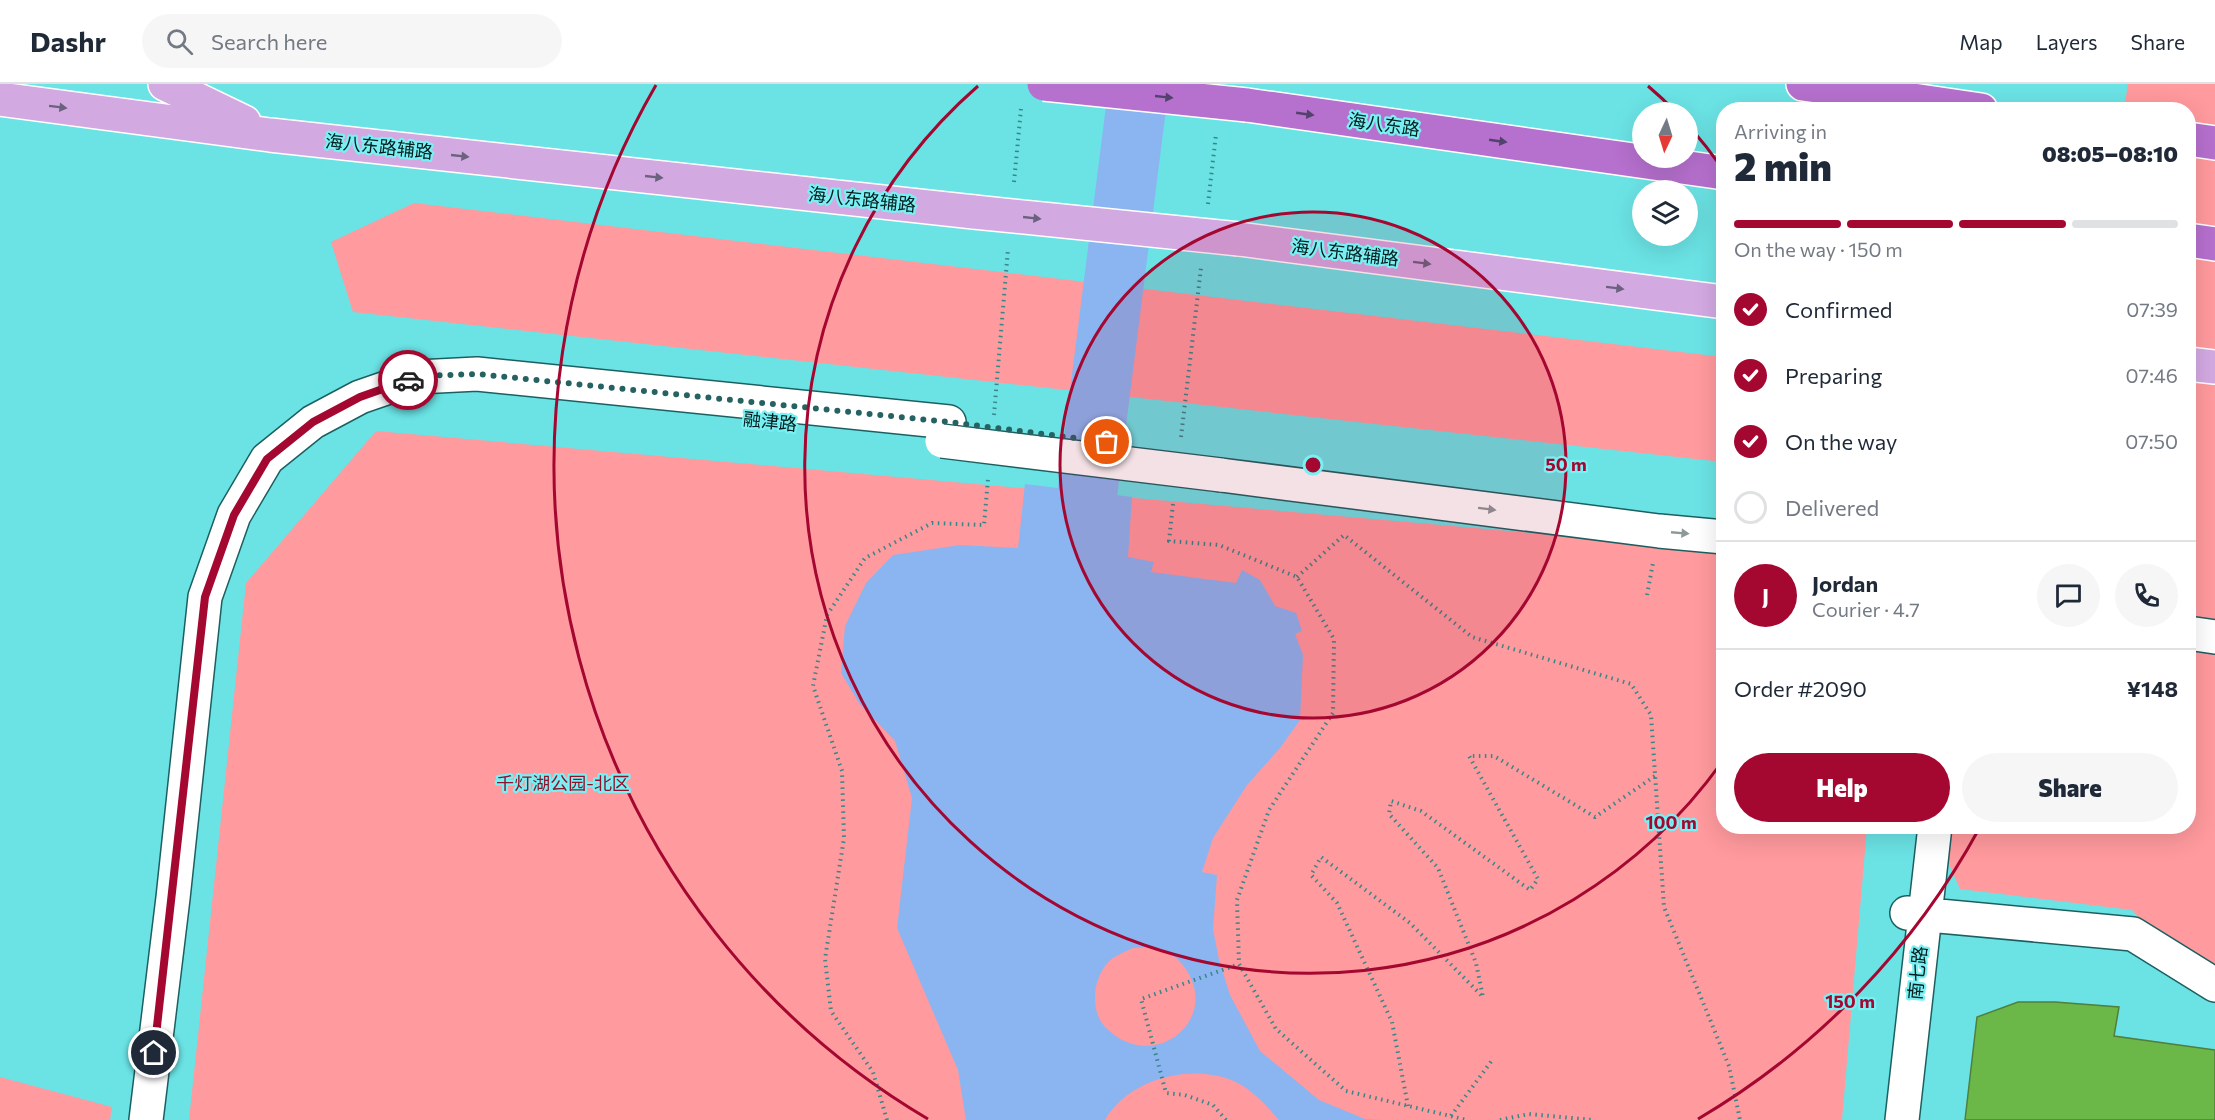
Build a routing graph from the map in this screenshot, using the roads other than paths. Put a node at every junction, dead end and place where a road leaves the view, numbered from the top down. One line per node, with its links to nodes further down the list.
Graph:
1 (165, 84): 6 (main road)
2 (1044, 84): 9 (highway, 海八东路, one-way to 9, bridge)
3 (1803, 84): 5 (highway)
4 (0, 99): 6 (main road, 海八东路辅路, one-way to 6)
5 (1926, 102)
6 (270, 135): 12 (main road, 海八东路辅路, one-way to 12, bridge)
7 (2196, 140): 8 (highway)
8 (2215, 142)
9 (1716, 173)
10 (2196, 241): 11 (highway)
11 (2215, 244)
12 (1716, 301)
13 (2196, 365): 14 (main road)
14 (2215, 367)
15 (946, 432): 16 (street); 25 (street, 融津路); 26 (street, 融津路)
16 (1220, 465): 17 (street); 18 (street, one-way to 18)
17 (1716, 514)
18 (1716, 536)
19 (2196, 634): 20 (street)
20 (2215, 637)
21 (1915, 834): 23 (street, 南七路)
22 (1933, 834): 23 (street, 南七路)
23 (1916, 914): 24 (street); 27 (street, 南七路); 28 (street, 南七路)
24 (2215, 985)
25 (146, 1120)
26 (165, 1120)
27 (1884, 1120)
28 (1902, 1120)

